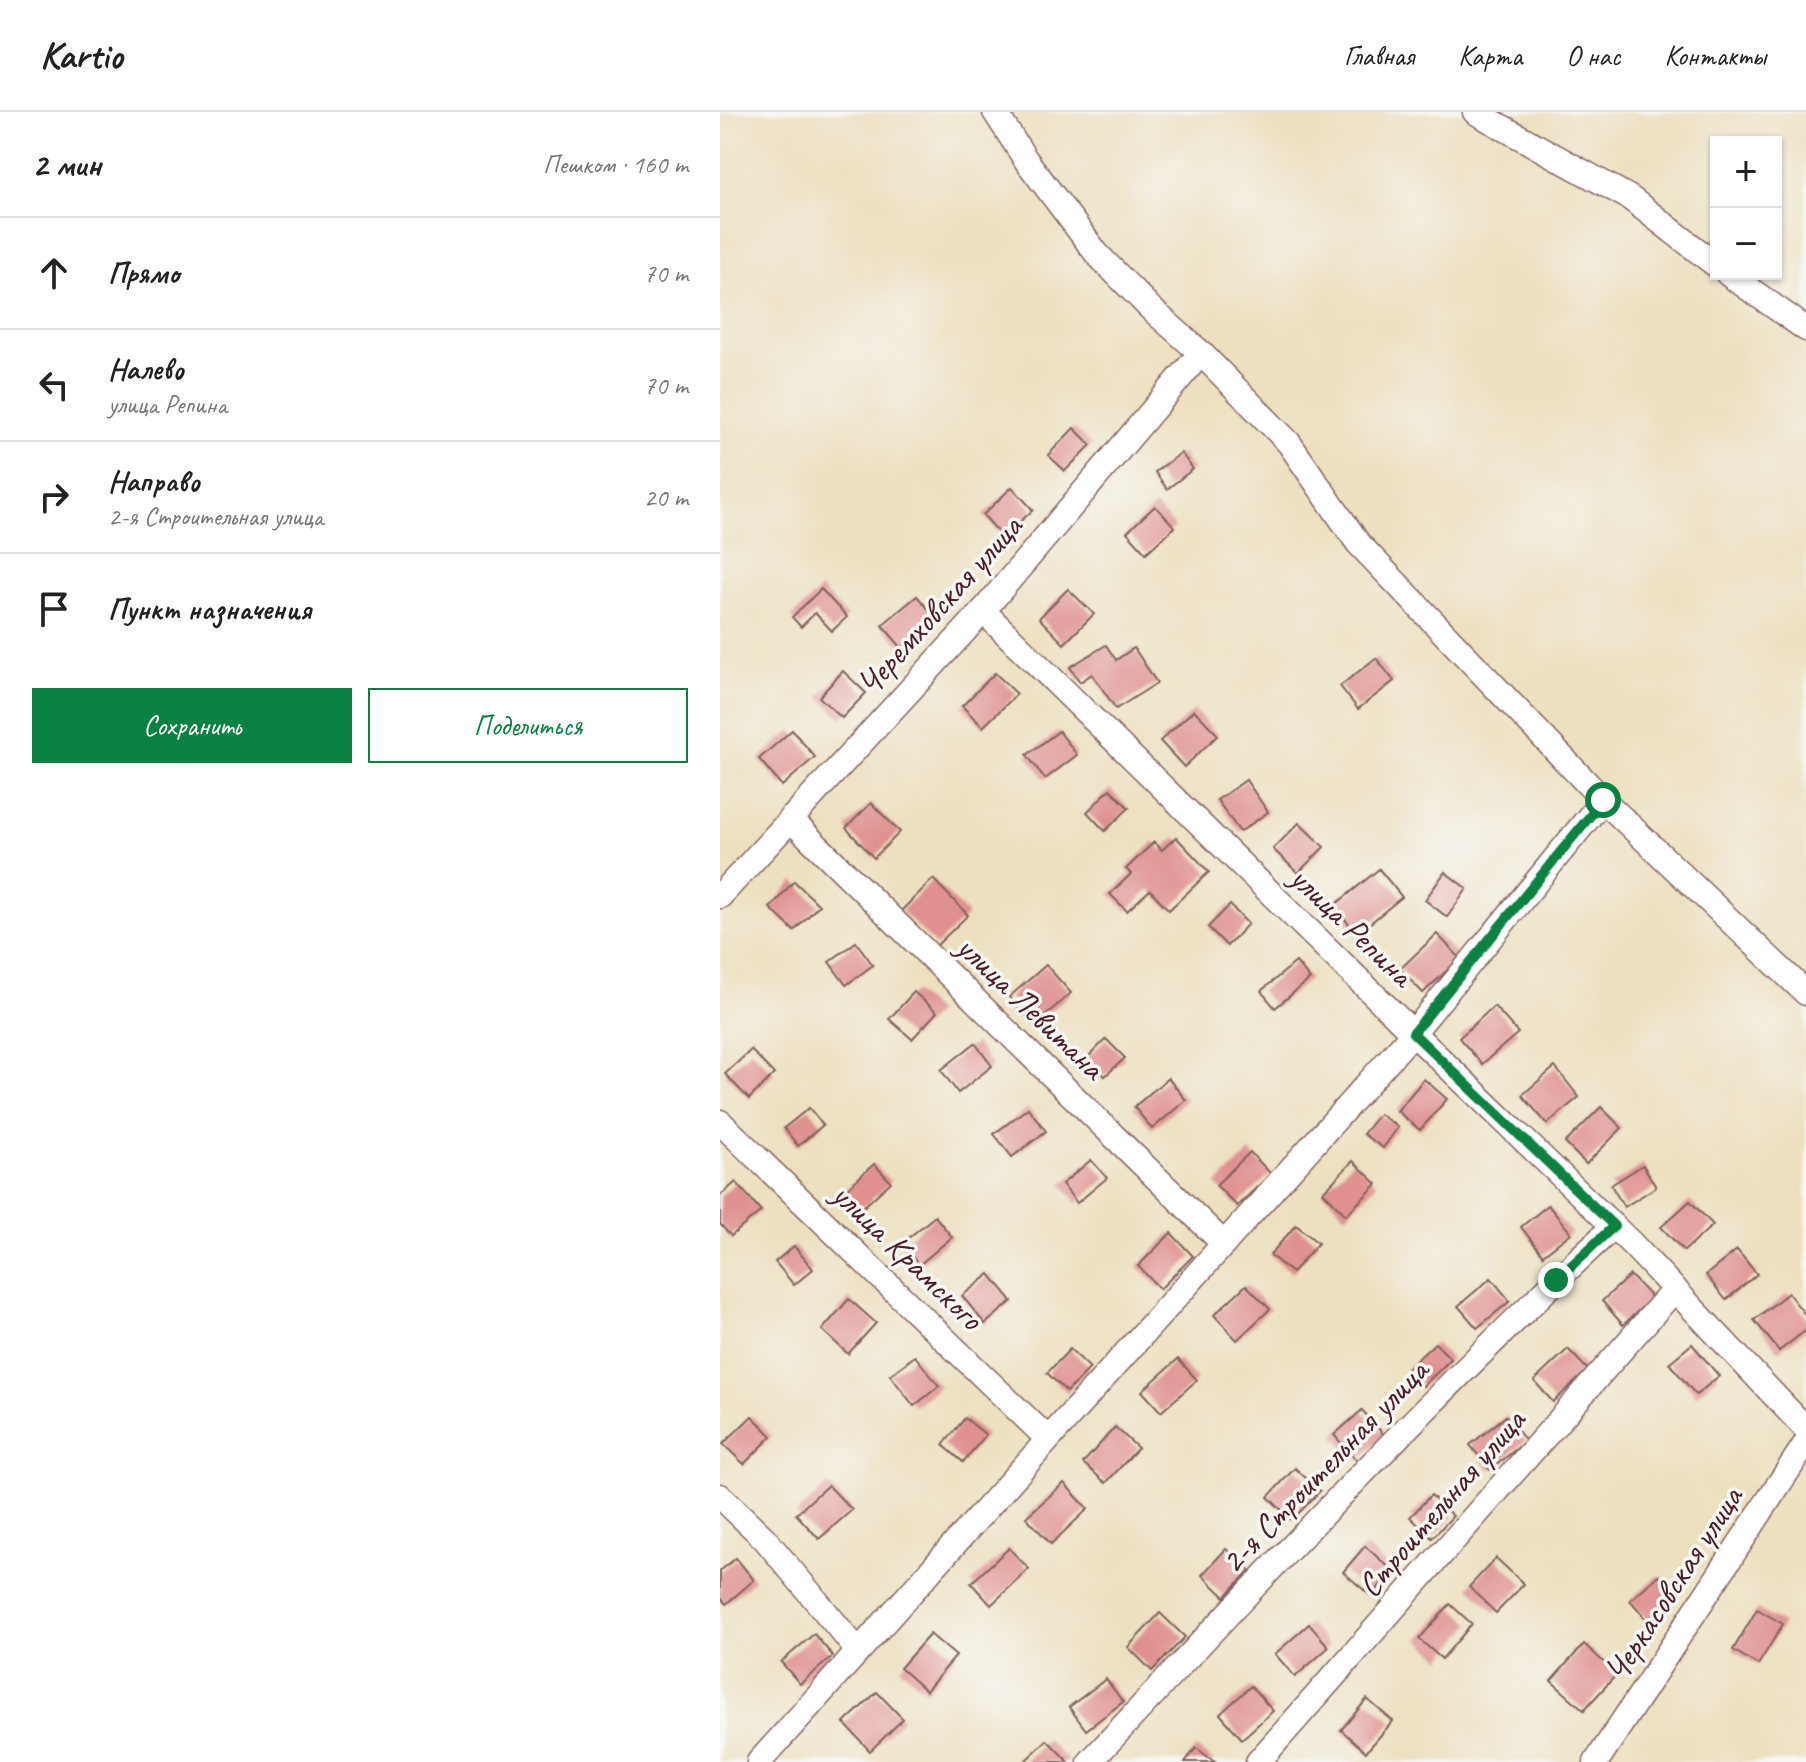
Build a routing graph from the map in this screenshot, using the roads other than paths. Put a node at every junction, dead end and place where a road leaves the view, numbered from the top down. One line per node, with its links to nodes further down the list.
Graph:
1 (995, 112): 6 (street)
2 (1475, 112): 3 (street)
3 (1710, 260)
4 (1737, 280): 5 (street)
5 (1806, 329)
6 (1201, 353): 7 (street, Черемховская улица); 8 (street)
7 (983, 611): 9 (street, Черемховская улица); 12 (street, улица Репина)
8 (1603, 800): 11 (street); 12 (street)
9 (790, 819): 10 (street, Черемховская улица); 15 (street, улица Левитана)
10 (720, 896)
11 (1806, 993)
12 (1413, 1033): 14 (street, улица Репина); 15 (street)
13 (720, 1122): 18 (street, улица Крамского)
14 (1614, 1226): 16 (street, улица Репина); 23 (street, 2-я Строительная улица)
15 (1224, 1244): 18 (street)
16 (1675, 1289): 17 (street, улица Репина); 24 (street, Строительная улица)
17 (1806, 1429)
18 (1048, 1439): 21 (street)
19 (1806, 1443): 25 (street, Черкасовская улица)
20 (720, 1496): 21 (street)
21 (858, 1651): 22 (street)
22 (759, 1762)
23 (1090, 1762)
24 (1258, 1762)
25 (1596, 1762)

